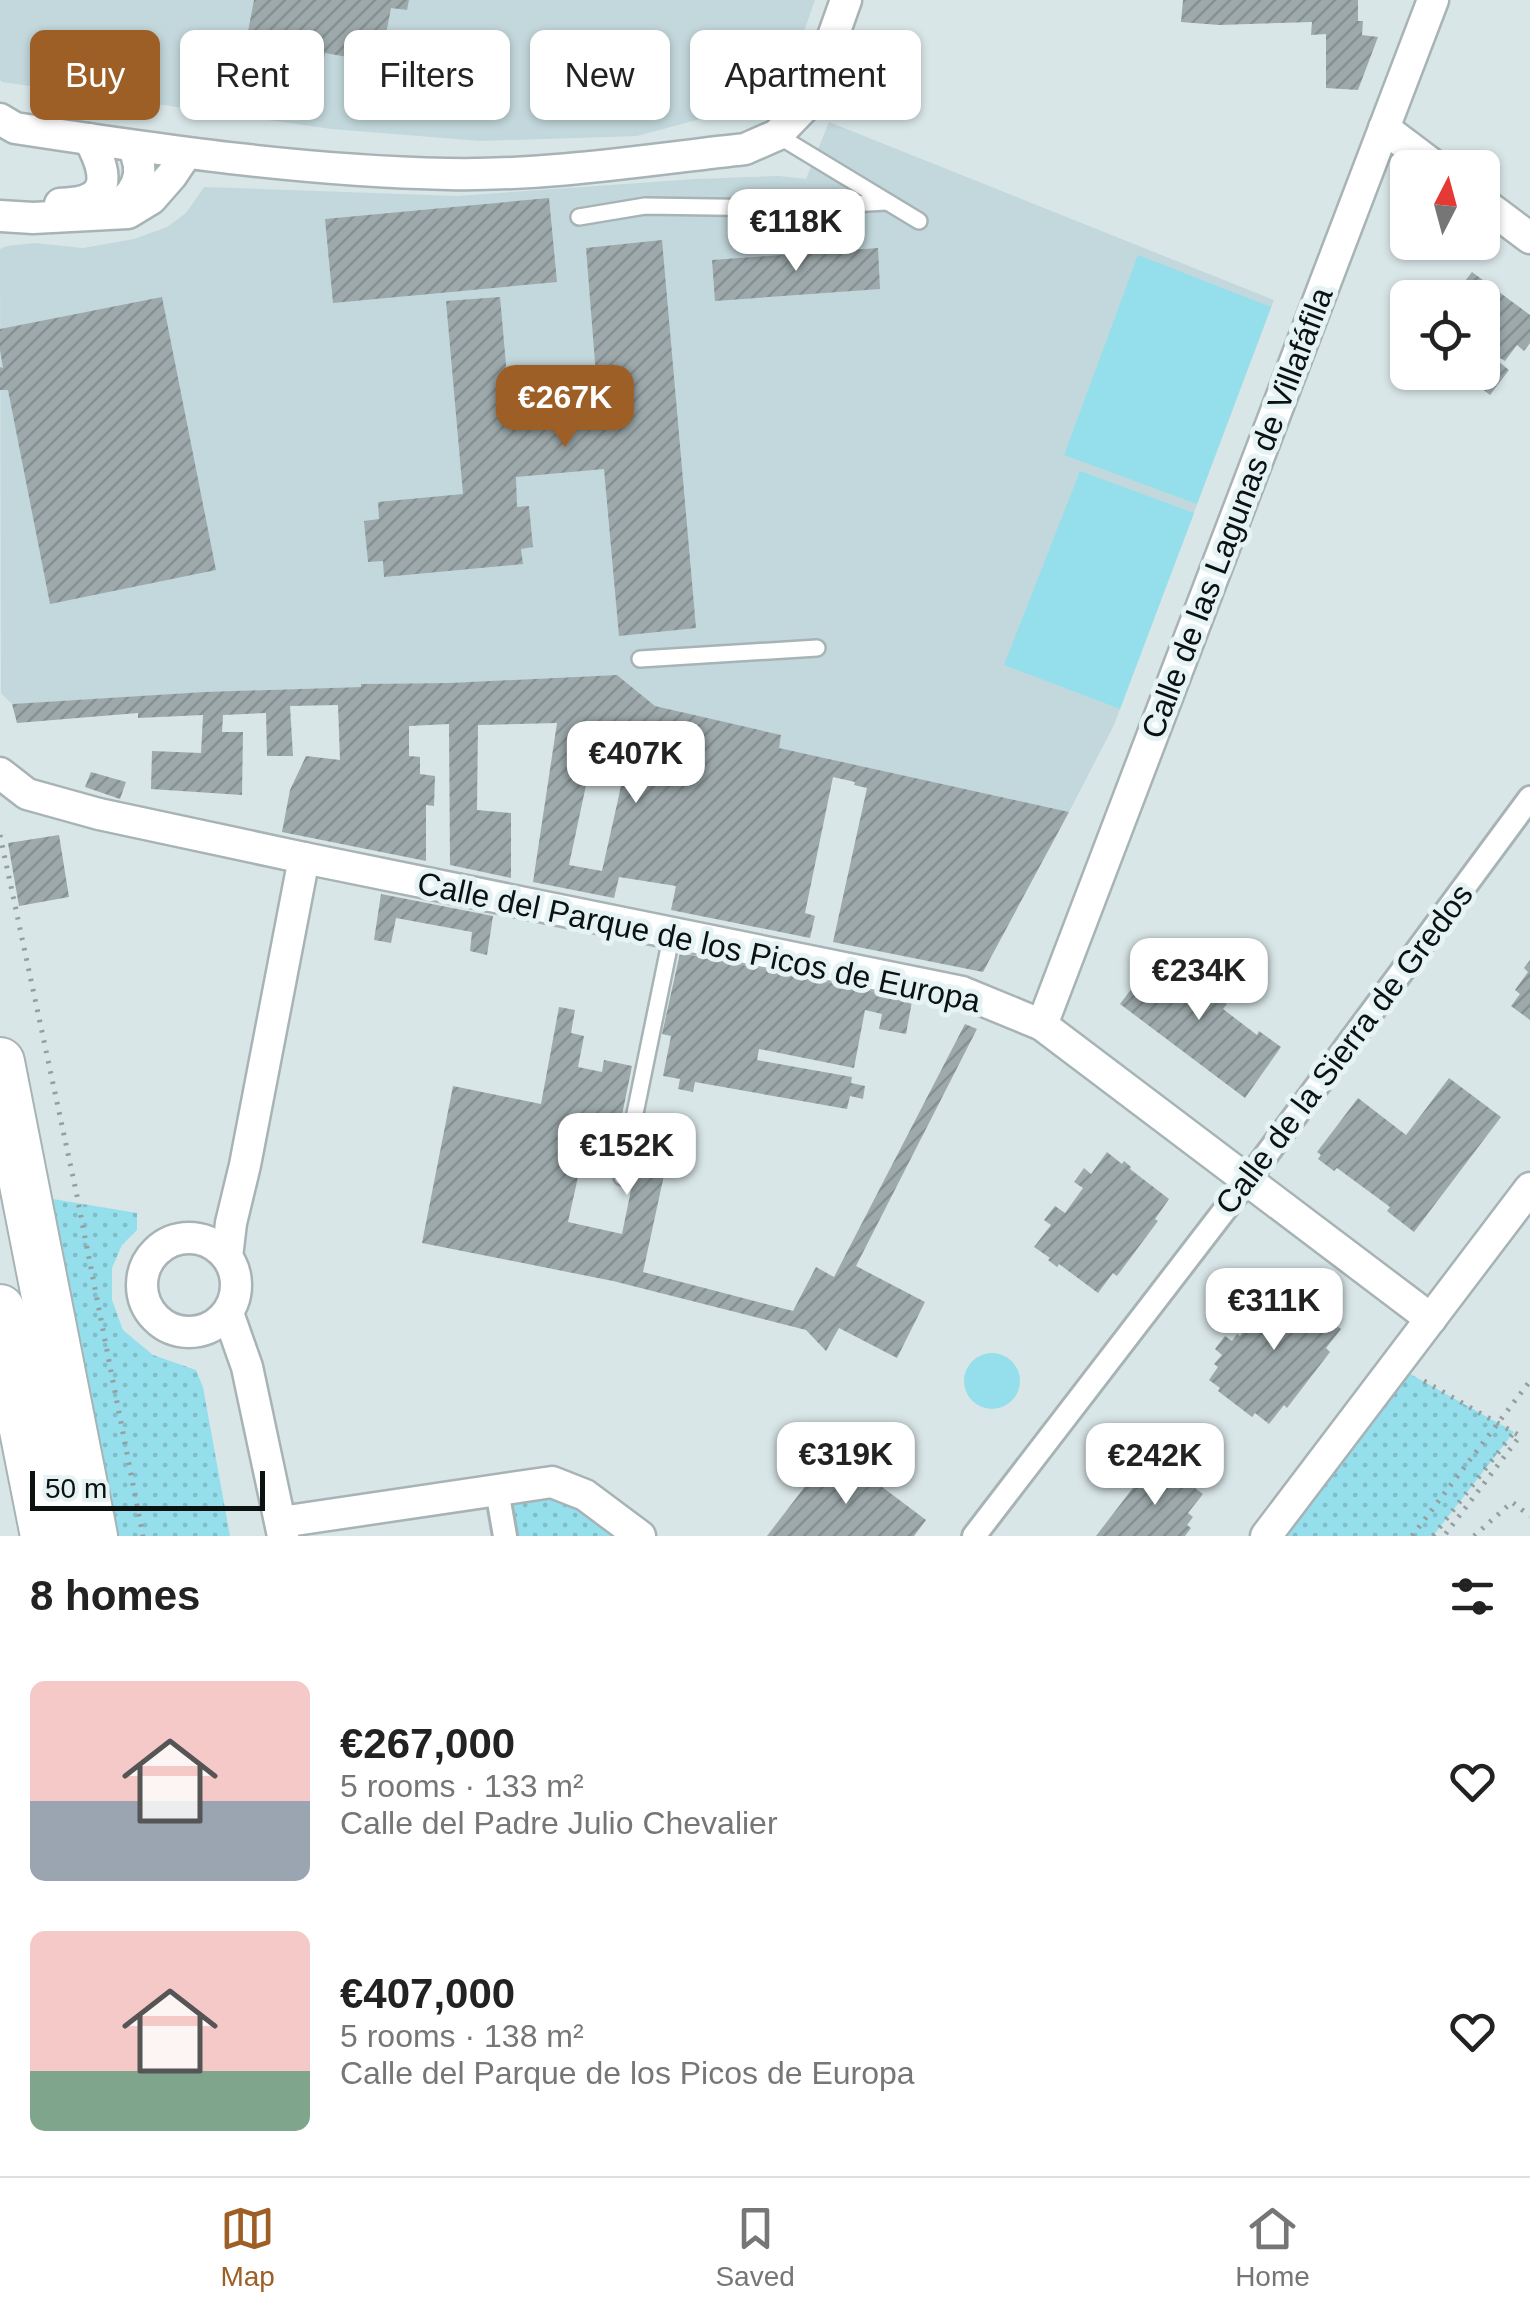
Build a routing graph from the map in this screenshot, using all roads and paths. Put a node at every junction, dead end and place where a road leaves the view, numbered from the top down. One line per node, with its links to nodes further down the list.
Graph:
1 (846, 0): 5 (street)
2 (1433, 0): 4 (street, Calle de las Lagunas de Villafáfila)
3 (5, 126): 6 (street)
4 (1384, 128): 8 (street); 24 (street, Calle de las Lagunas de Villafáfila)
5 (777, 136): 9 (street); 10 (lane)
6 (89, 140): 7 (street); 11 (street)
7 (132, 146): 9 (street); 12 (street)
8 (1413, 150)
9 (186, 154): 12 (street)
10 (886, 202): 14 (lane); 15 (lane)
11 (0, 215): 12 (street)
12 (95, 215)
13 (1500, 216): 16 (street)
14 (579, 217)
15 (918, 221)
16 (1530, 238)
17 (817, 648): 18 (lane)
18 (640, 659)
19 (0, 774): 22 (street, Calle del Parque de los Picos de Europa)
20 (1530, 798): 27 (street, Calle de la Sierra de Gredos)
21 (0, 835): 44 (path)
22 (304, 858): 23 (street, Calle del Parque de los Picos de Europa); 29 (street)
23 (672, 934): 24 (street, Calle del Parque de los Picos de Europa); 26 (lane)
24 (1042, 1025): 27 (street, Calle del Parque de los Picos de Europa)
25 (0, 1062): 43 (main road)
26 (622, 1177)
27 (1247, 1181): 32 (street, Calle del Parque de los Picos de Europa); 47 (street, Calle de la Sierra de Gredos)
28 (1530, 1188): 32 (street)
29 (222, 1241): 31 (street); 33 (street)
30 (0, 1308): 42 (main road)
31 (228, 1313): 33 (street); 34 (street)
32 (1431, 1319): 48 (street)
33 (201, 1331): 34 (street)
34 (247, 1367): 41 (street)
35 (1424, 1381): 37 (path)
36 (1530, 1381): 37 (path)
37 (1498, 1423): 38 (path); 49 (path)
38 (1517, 1434): 50 (path); 51 (path)
39 (497, 1490): 41 (street); 45 (street); 46 (street)
40 (1530, 1516): 52 (path)
41 (282, 1529)
42 (46, 1536)
43 (93, 1536)
44 (142, 1536)
45 (505, 1536)
46 (640, 1536)
47 (974, 1536)
48 (1266, 1536)
49 (1412, 1536)
50 (1433, 1536)
51 (1444, 1536)
52 (1474, 1536)

